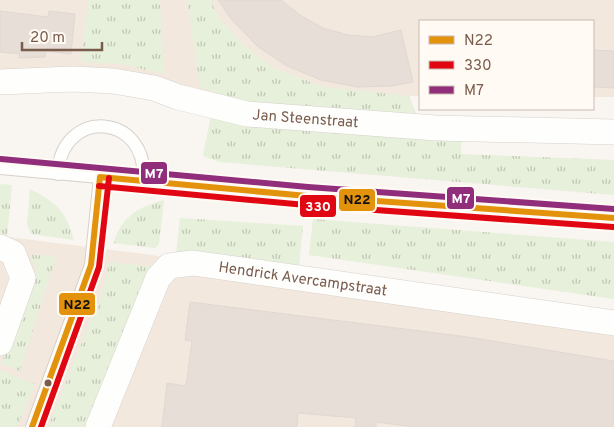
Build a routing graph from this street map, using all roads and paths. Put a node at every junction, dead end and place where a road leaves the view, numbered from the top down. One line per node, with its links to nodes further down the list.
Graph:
1 (0, 82): 2 (street, Jan Steenstraat)
2 (614, 132)
3 (0, 168): 4 (lane)
4 (58, 174): 5 (lane); 6 (lane)
5 (100, 177): 6 (lane); 11 (lane)
6 (143, 181): 7 (lane)
7 (614, 218)
8 (7, 250): 10 (street)
9 (614, 323): 12 (street, Hendrick Avercampstraat)
10 (0, 343)
11 (32, 427)
12 (98, 427)

